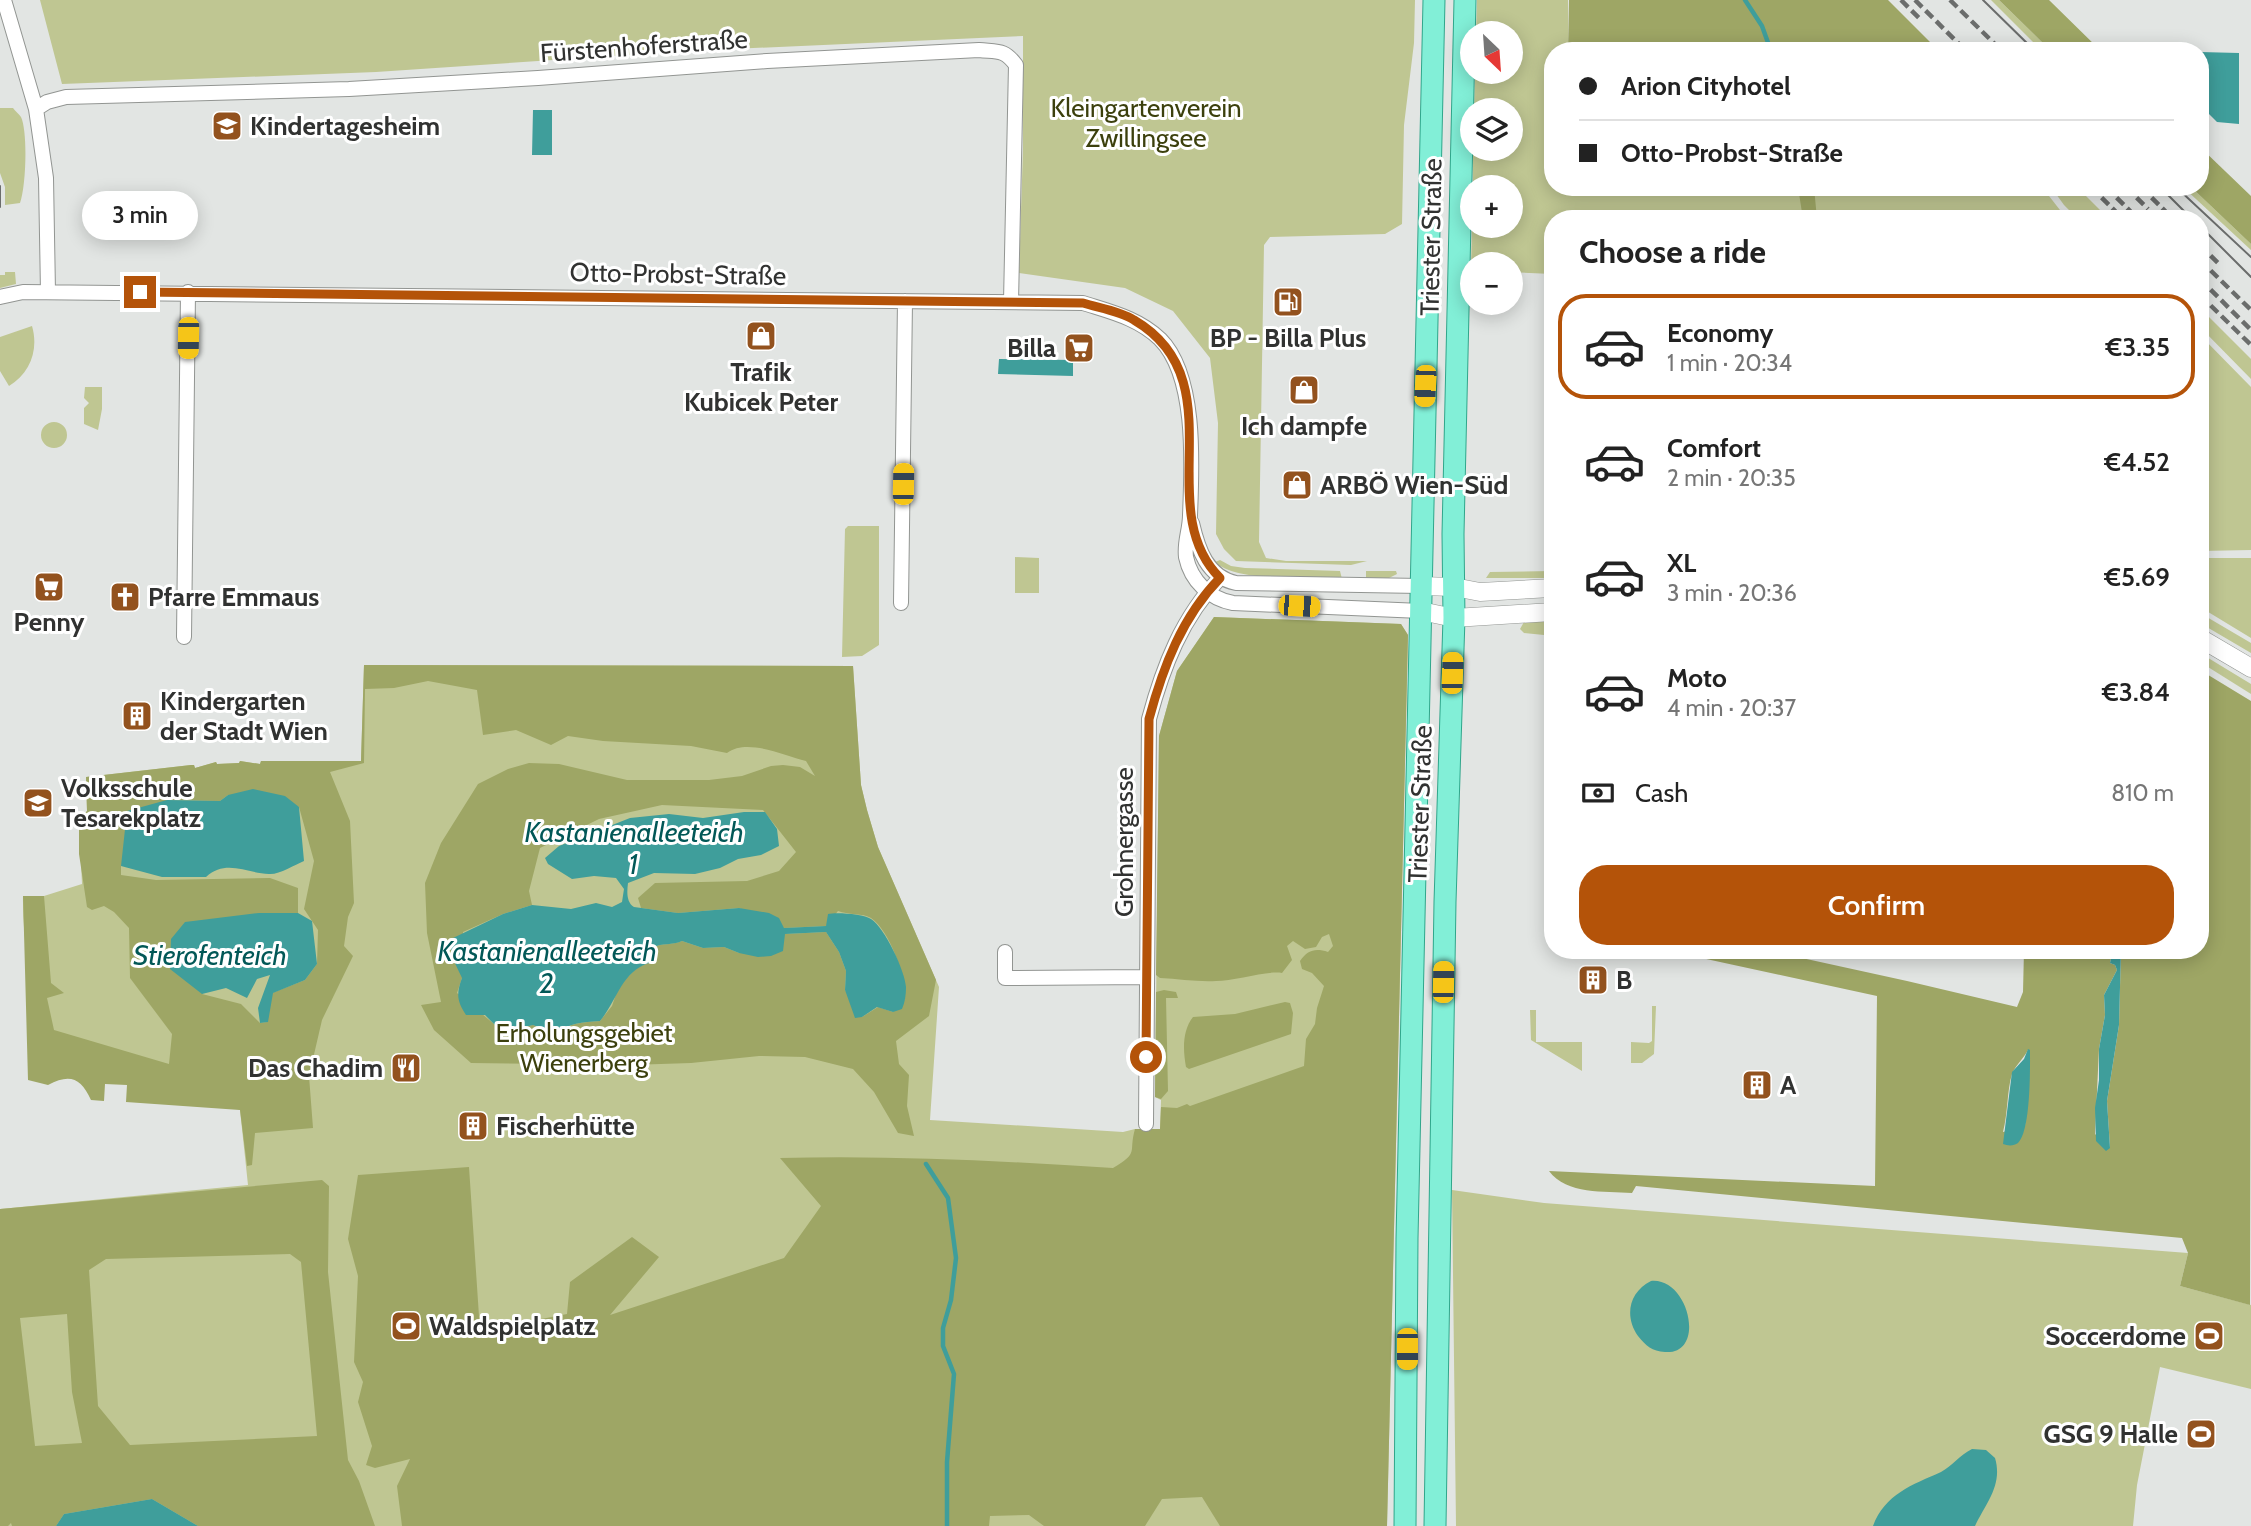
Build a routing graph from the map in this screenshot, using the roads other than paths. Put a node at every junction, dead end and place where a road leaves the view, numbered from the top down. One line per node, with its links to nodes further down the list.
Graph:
1 (4, 0): 4 (street)
2 (1434, 0): 12 (main road, Triester Straße)
3 (1465, 0): 13 (main road, Triester Straße)
4 (36, 109): 5 (street); 9 (street, Fürstenhoferstraße)
5 (48, 292): 6 (street, Otto-Probst-Straße); 7 (street, Otto-Probst-Straße)
6 (188, 292): 8 (street, Otto-Probst-Straße); 20 (street)
7 (0, 297)
8 (905, 301): 9 (street, Otto-Probst-Straße); 16 (street)
9 (1011, 302): 10 (street, Otto-Probst-Straße)
10 (1190, 518): 11 (street, Otto-Probst-Straße); 15 (street, Otto-Probst-Straße)
11 (1220, 578): 12 (street); 15 (street, Grohnergasse)
12 (1421, 586): 13 (street); 17 (main road, Triester Straße)
13 (1454, 587): 14 (street); 19 (main road, Triester Straße)
14 (1544, 588)
15 (1207, 591): 17 (street); 24 (street, Grohnergasse)
16 (901, 603)
17 (1421, 611): 19 (street); 26 (main road, Triester Straße)
18 (1544, 612): 19 (street)
19 (1454, 618): 27 (main road, Triester Straße)
20 (184, 637)
21 (2209, 643): 22 (street)
22 (2251, 668)
23 (1005, 953): 24 (street)
24 (1147, 978): 25 (street, Grohnergasse)
25 (1146, 1124)
26 (1405, 1526)
27 (1435, 1526)

